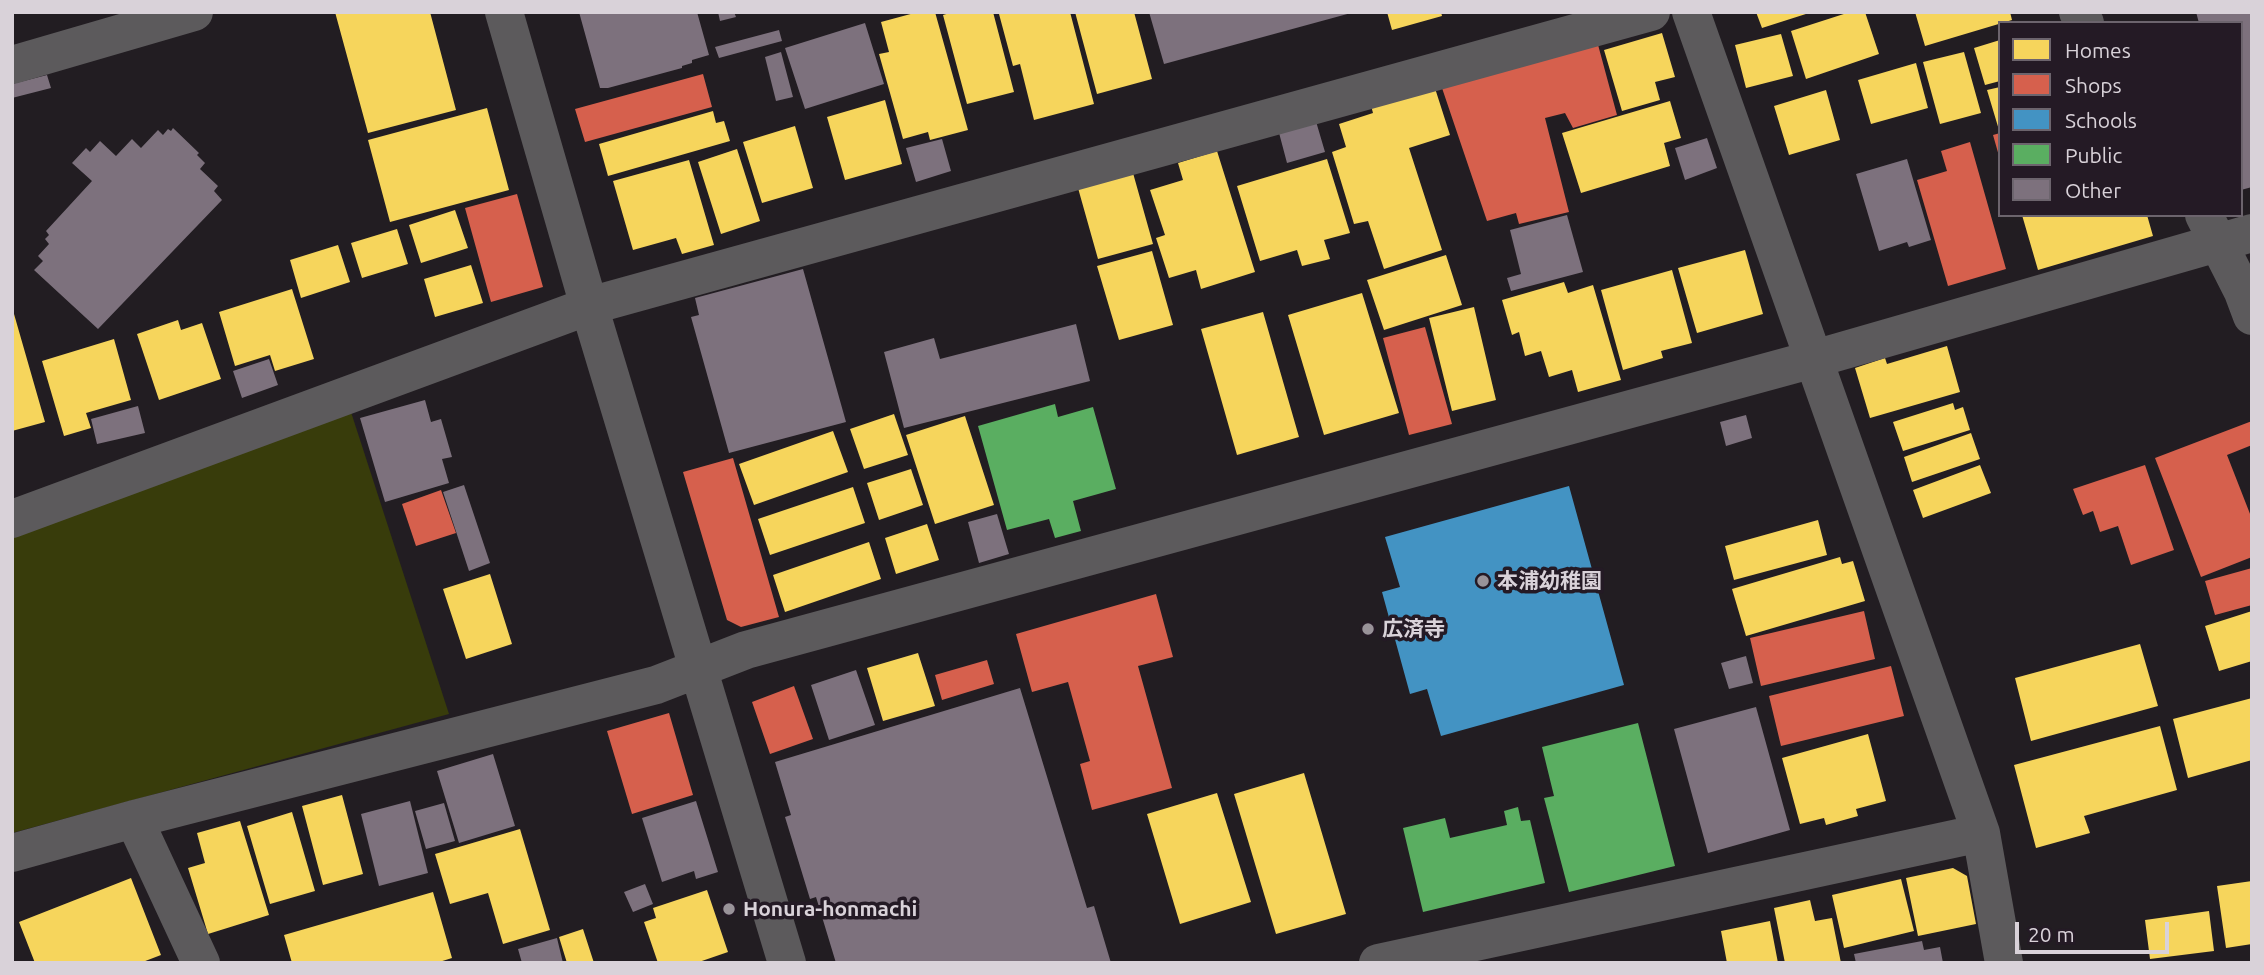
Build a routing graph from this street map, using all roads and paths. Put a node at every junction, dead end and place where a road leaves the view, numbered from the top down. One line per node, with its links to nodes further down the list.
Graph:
1 (194, 12): 5 (street)
2 (504, 12): 7 (street)
3 (1651, 12): 7 (street)
4 (1691, 12): 9 (street)
5 (12, 65)
6 (2225, 230): 8 (street); 9 (street)
7 (589, 306): 10 (street); 11 (street)
8 (2252, 316)
9 (1814, 359): 11 (street); 13 (street)
10 (12, 519)
11 (699, 668): 12 (street); 16 (street)
12 (134, 820): 14 (street); 15 (street)
13 (1981, 833): 17 (street); 18 (street)
14 (12, 853)
15 (201, 963)
16 (788, 963)
17 (1378, 963)
18 (2004, 963)

